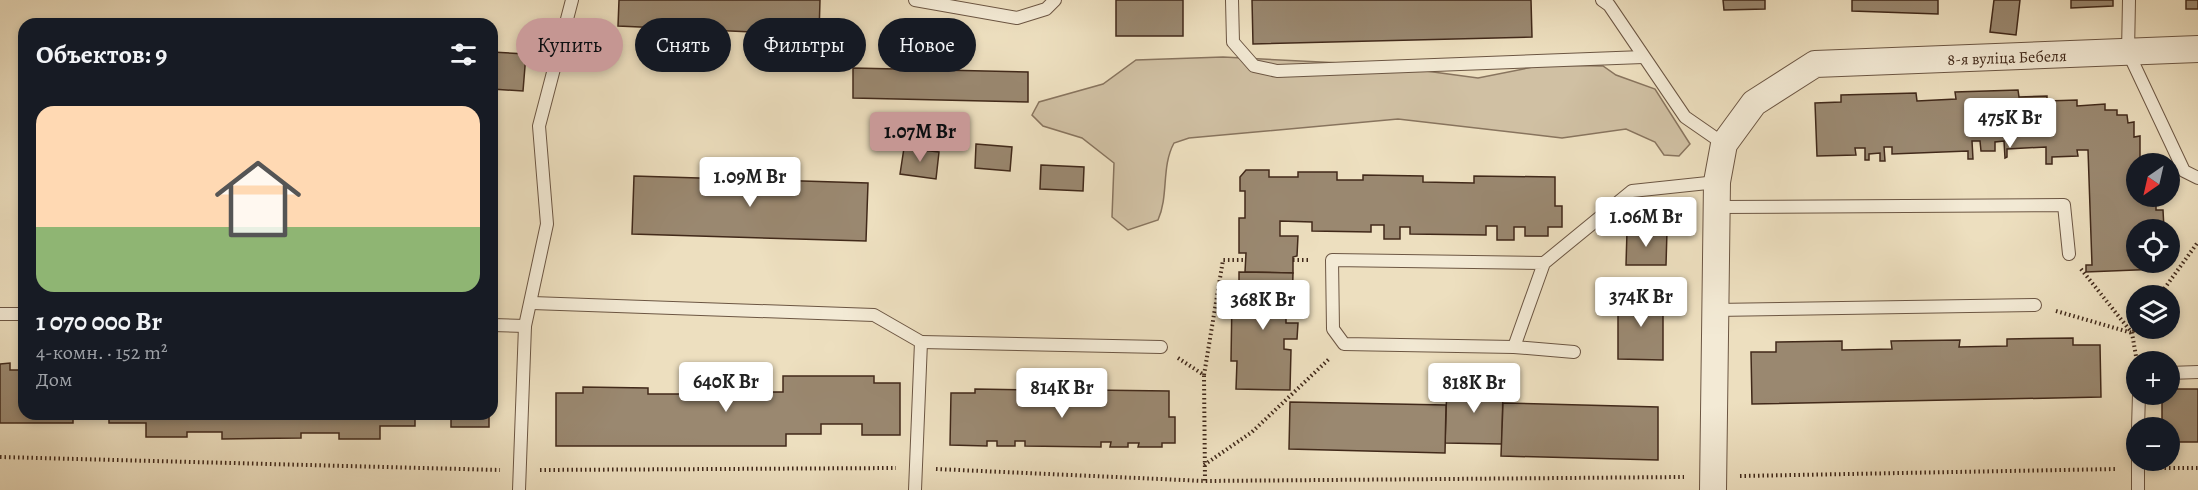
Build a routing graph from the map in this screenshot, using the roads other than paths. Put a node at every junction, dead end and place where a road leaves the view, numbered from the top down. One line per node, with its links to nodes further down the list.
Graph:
1 (572, 0): 15 (lane)
2 (915, 0): 3 (lane)
3 (1055, 0)
4 (1232, 0): 9 (lane)
5 (1602, 0): 9 (lane)
6 (2129, 0): 8 (lane)
7 (2198, 49): 8 (street, 8-я вуліца Бебеля)
8 (2128, 52): 10 (street, 8-я вуліца Бебеля); 11 (lane)
9 (1643, 57): 10 (lane)
10 (1724, 144): 12 (street)
11 (2198, 178)
12 (1717, 195): 13 (lane); 14 (lane); 17 (street)
13 (2069, 254)
14 (1544, 263): 24 (lane); 24 (lane)
15 (532, 303): 21 (lane); 22 (lane)
16 (2035, 305): 17 (lane)
17 (1715, 310): 29 (street)
18 (0, 314): 19 (lane)
19 (18, 314)
20 (498, 325): 21 (lane)
21 (525, 326): 30 (lane)
22 (921, 342): 23 (lane); 31 (lane)
23 (1161, 347)
24 (1514, 347): 25 (lane)
25 (1574, 352)
26 (2198, 372): 27 (lane)
27 (2180, 373)
28 (2138, 471): 32 (lane)
29 (1712, 483)
30 (519, 490)
31 (915, 490)
32 (2138, 490)

